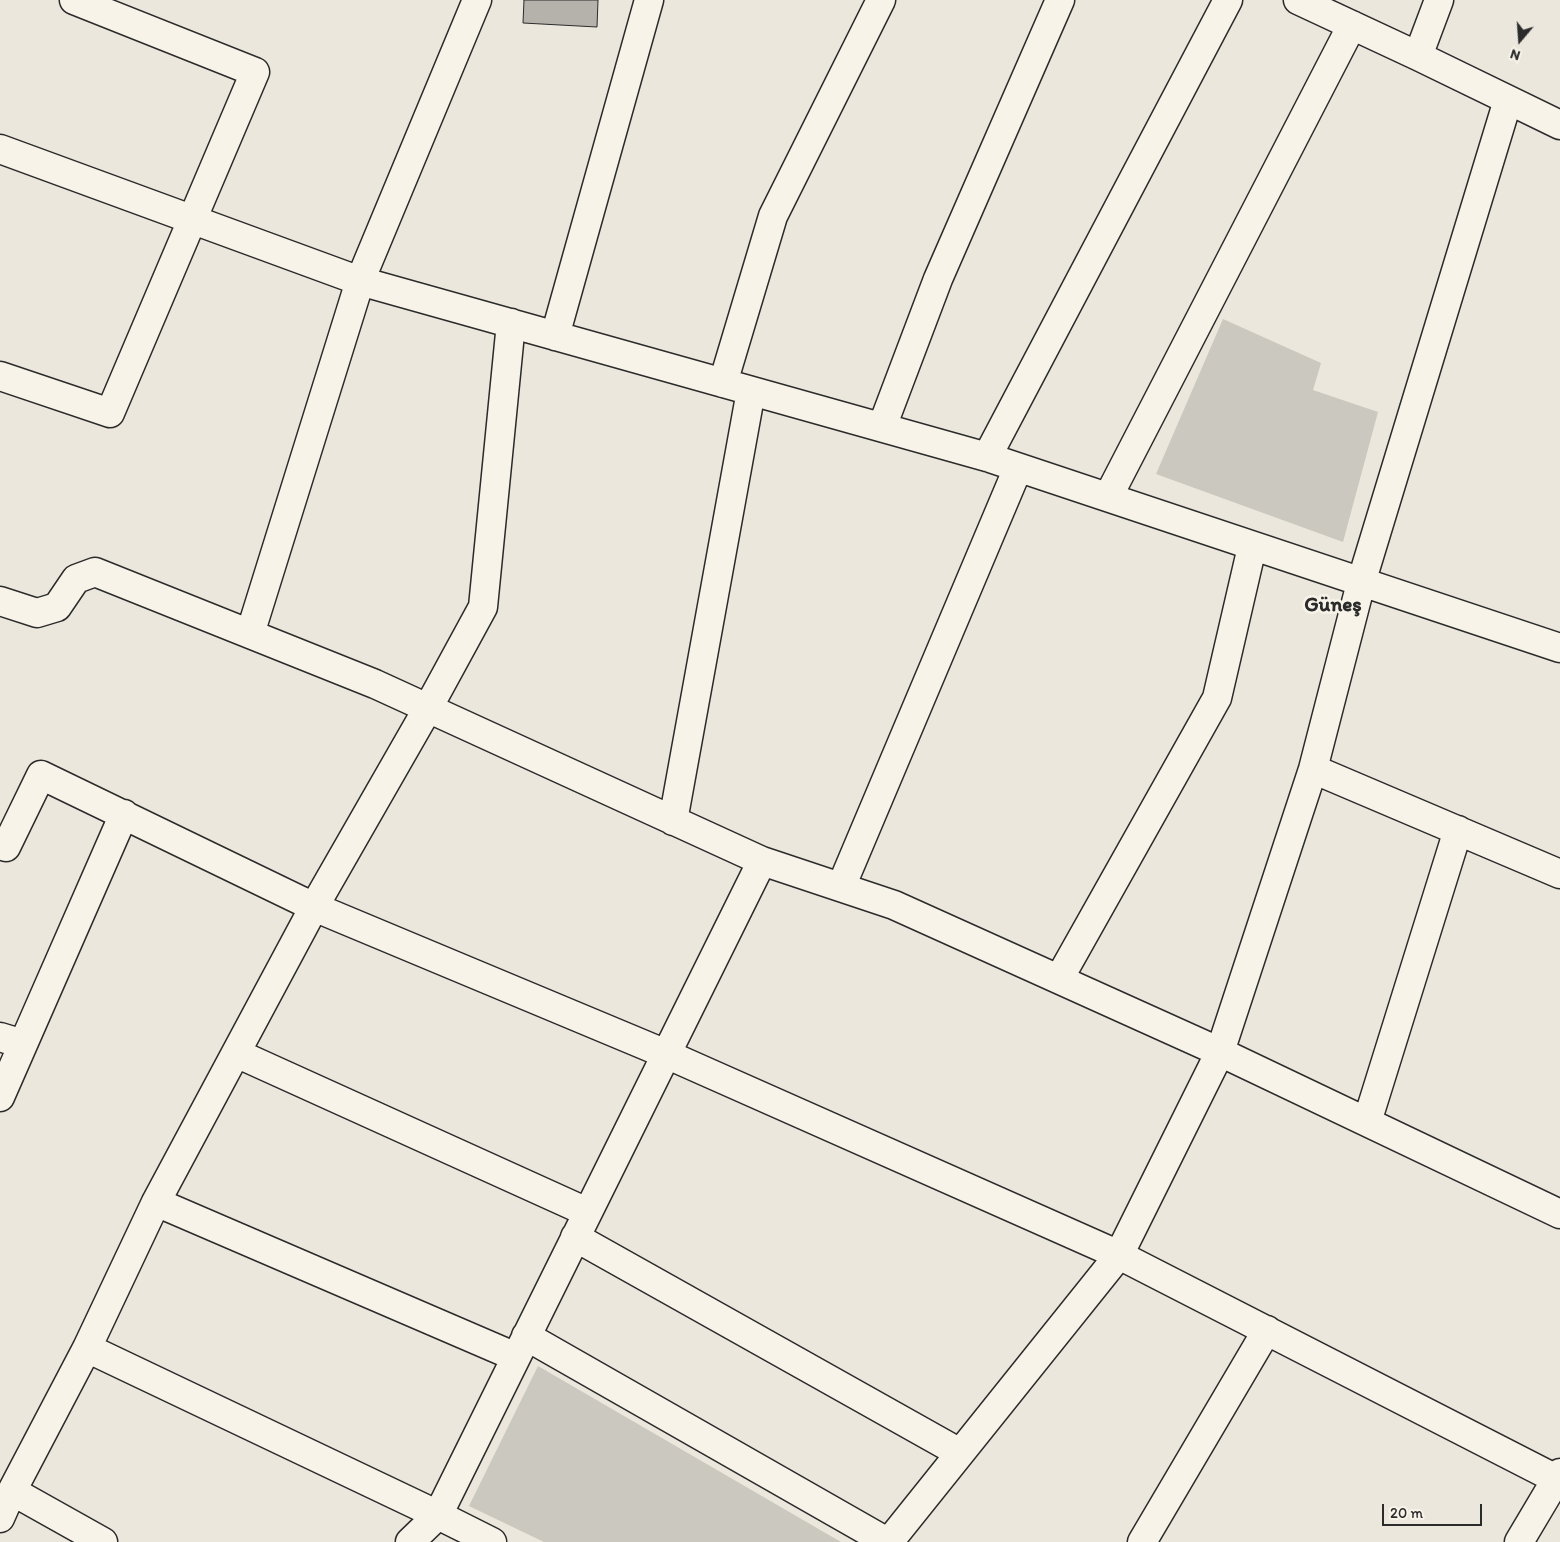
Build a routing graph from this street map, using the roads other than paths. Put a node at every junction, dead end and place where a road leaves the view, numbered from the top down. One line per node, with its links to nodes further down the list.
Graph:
1 (74, 0): 14 (street)
2 (477, 0): 15 (street)
3 (649, 0): 17 (street)
4 (881, 0): 19 (street)
5 (1060, 0): 21 (street)
6 (1228, 0): 22 (street)
7 (1298, 0): 9 (street)
8 (1439, 0): 10 (street)
9 (1352, 25): 10 (street); 24 (street)
10 (1418, 56): 11 (street)
11 (1508, 100): 12 (street); 26 (street)
12 (1560, 126)
13 (0, 149): 14 (street)
14 (191, 220): 15 (street); 18 (street)
15 (360, 281): 16 (street); 28 (street)
16 (511, 323): 17 (street); 30 (street)
17 (555, 336): 19 (street)
18 (0, 376)
19 (722, 383): 20 (street)
20 (751, 391): 21 (street); 33 (street)
21 (882, 427): 22 (street)
22 (986, 457): 23 (street)
23 (1018, 468): 24 (street); 38 (street)
24 (1108, 497): 25 (street)
25 (1252, 546): 26 (street); 40 (street)
26 (1361, 583): 29 (street); 31 (street)
27 (0, 601): 28 (street)
28 (250, 634): 30 (street)
29 (1560, 648)
30 (428, 708): 33 (street); 39 (street)
31 (1313, 769): 34 (street); 42 (street)
32 (124, 814): 35 (street); 39 (street); 41 (street)
33 (673, 821): 36 (street)
34 (1458, 830): 37 (street); 46 (street)
35 (0, 845)
36 (762, 861): 38 (street); 44 (street)
37 (1560, 874)
38 (841, 887): 40 (street)
39 (314, 907): 43 (street); 44 (street)
40 (1059, 979): 42 (street)
41 (12, 1040): 45 (street)
42 (1220, 1052): 46 (street); 51 (street)
43 (236, 1053): 47 (street); 48 (street)
44 (666, 1054): 48 (street); 51 (street)
45 (0, 1097)
46 (1367, 1122): 49 (street)
47 (156, 1202): 53 (street); 54 (street)
48 (588, 1212): 50 (street)
49 (1560, 1214)
50 (575, 1237): 53 (street); 55 (street)
51 (1119, 1255): 52 (street); 55 (street)
52 (1267, 1330): 56 (street); 64 (street)
53 (521, 1347): 58 (street); 63 (street)
54 (87, 1348): 57 (street); 58 (street)
55 (960, 1453): 63 (street)
56 (1559, 1478): 65 (street)
57 (12, 1491): 59 (street); 60 (street)
58 (438, 1515): 61 (street); 62 (street)
59 (0, 1518)
60 (103, 1542)
61 (410, 1542)
62 (492, 1542)
63 (888, 1542)
64 (1142, 1542)
65 (1519, 1542)

